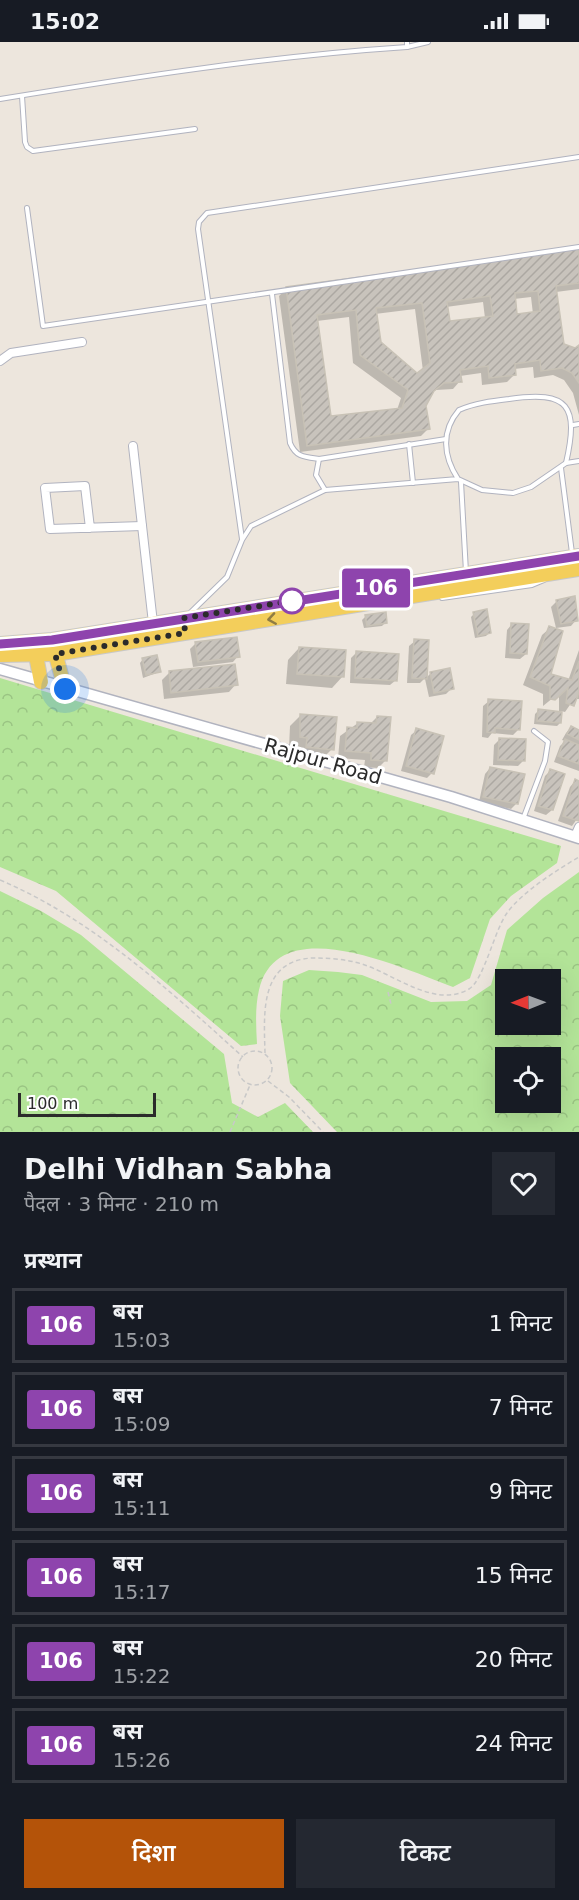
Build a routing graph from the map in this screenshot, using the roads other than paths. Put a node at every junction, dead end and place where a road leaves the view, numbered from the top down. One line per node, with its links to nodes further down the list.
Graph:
1 (428, 42): 2 (lane)
2 (407, 44): 3 (lane)
3 (22, 96): 4 (lane); 5 (lane)
4 (0, 99)
5 (195, 129)
6 (579, 157): 10 (lane)
7 (27, 208): 10 (lane)
8 (579, 247): 9 (lane)
9 (272, 294): 10 (lane); 18 (lane)
10 (207, 303): 27 (lane)
11 (82, 342): 12 (street)
12 (0, 361)
13 (579, 424): 14 (lane)
14 (573, 425): 15 (lane); 20 (lane)
15 (446, 439): 16 (lane); 22 (lane)
16 (409, 444): 18 (lane); 23 (lane)
17 (134, 446): 25 (street)
18 (319, 459): 24 (lane)
19 (579, 461): 20 (lane)
20 (567, 463): 21 (lane)
21 (560, 467): 22 (lane); 28 (lane)
22 (460, 481): 23 (lane); 30 (lane)
23 (413, 483): 24 (lane)
24 (325, 490): 27 (lane)
25 (142, 526): 26 (street); 33 (street)
26 (90, 528): 26 (street)
27 (242, 540): 32 (lane)
28 (576, 563): 29 (main road); 30 (main road)
29 (555, 573): 30 (main road); 31 (lane)
30 (468, 581): 31 (main road); 32 (main road)
31 (374, 603): 34 (main road, one-way to 34)
32 (184, 618): 33 (main road); 34 (lane)
33 (153, 623): 36 (main road)
34 (185, 633): 36 (main road)
35 (0, 644): 37 (main road)
36 (54, 647): 37 (main road); 41 (main road)
37 (35, 648): 38 (main road); 40 (main road)
38 (0, 655)
39 (0, 669): 40 (street, Rajpur Road)
40 (41, 682): 41 (street, Rajpur Road)
41 (65, 689): 43 (street, Rajpur Road)
42 (534, 731): 43 (lane)
43 (523, 820): 44 (street, Rajpur Road)
44 (578, 834)

